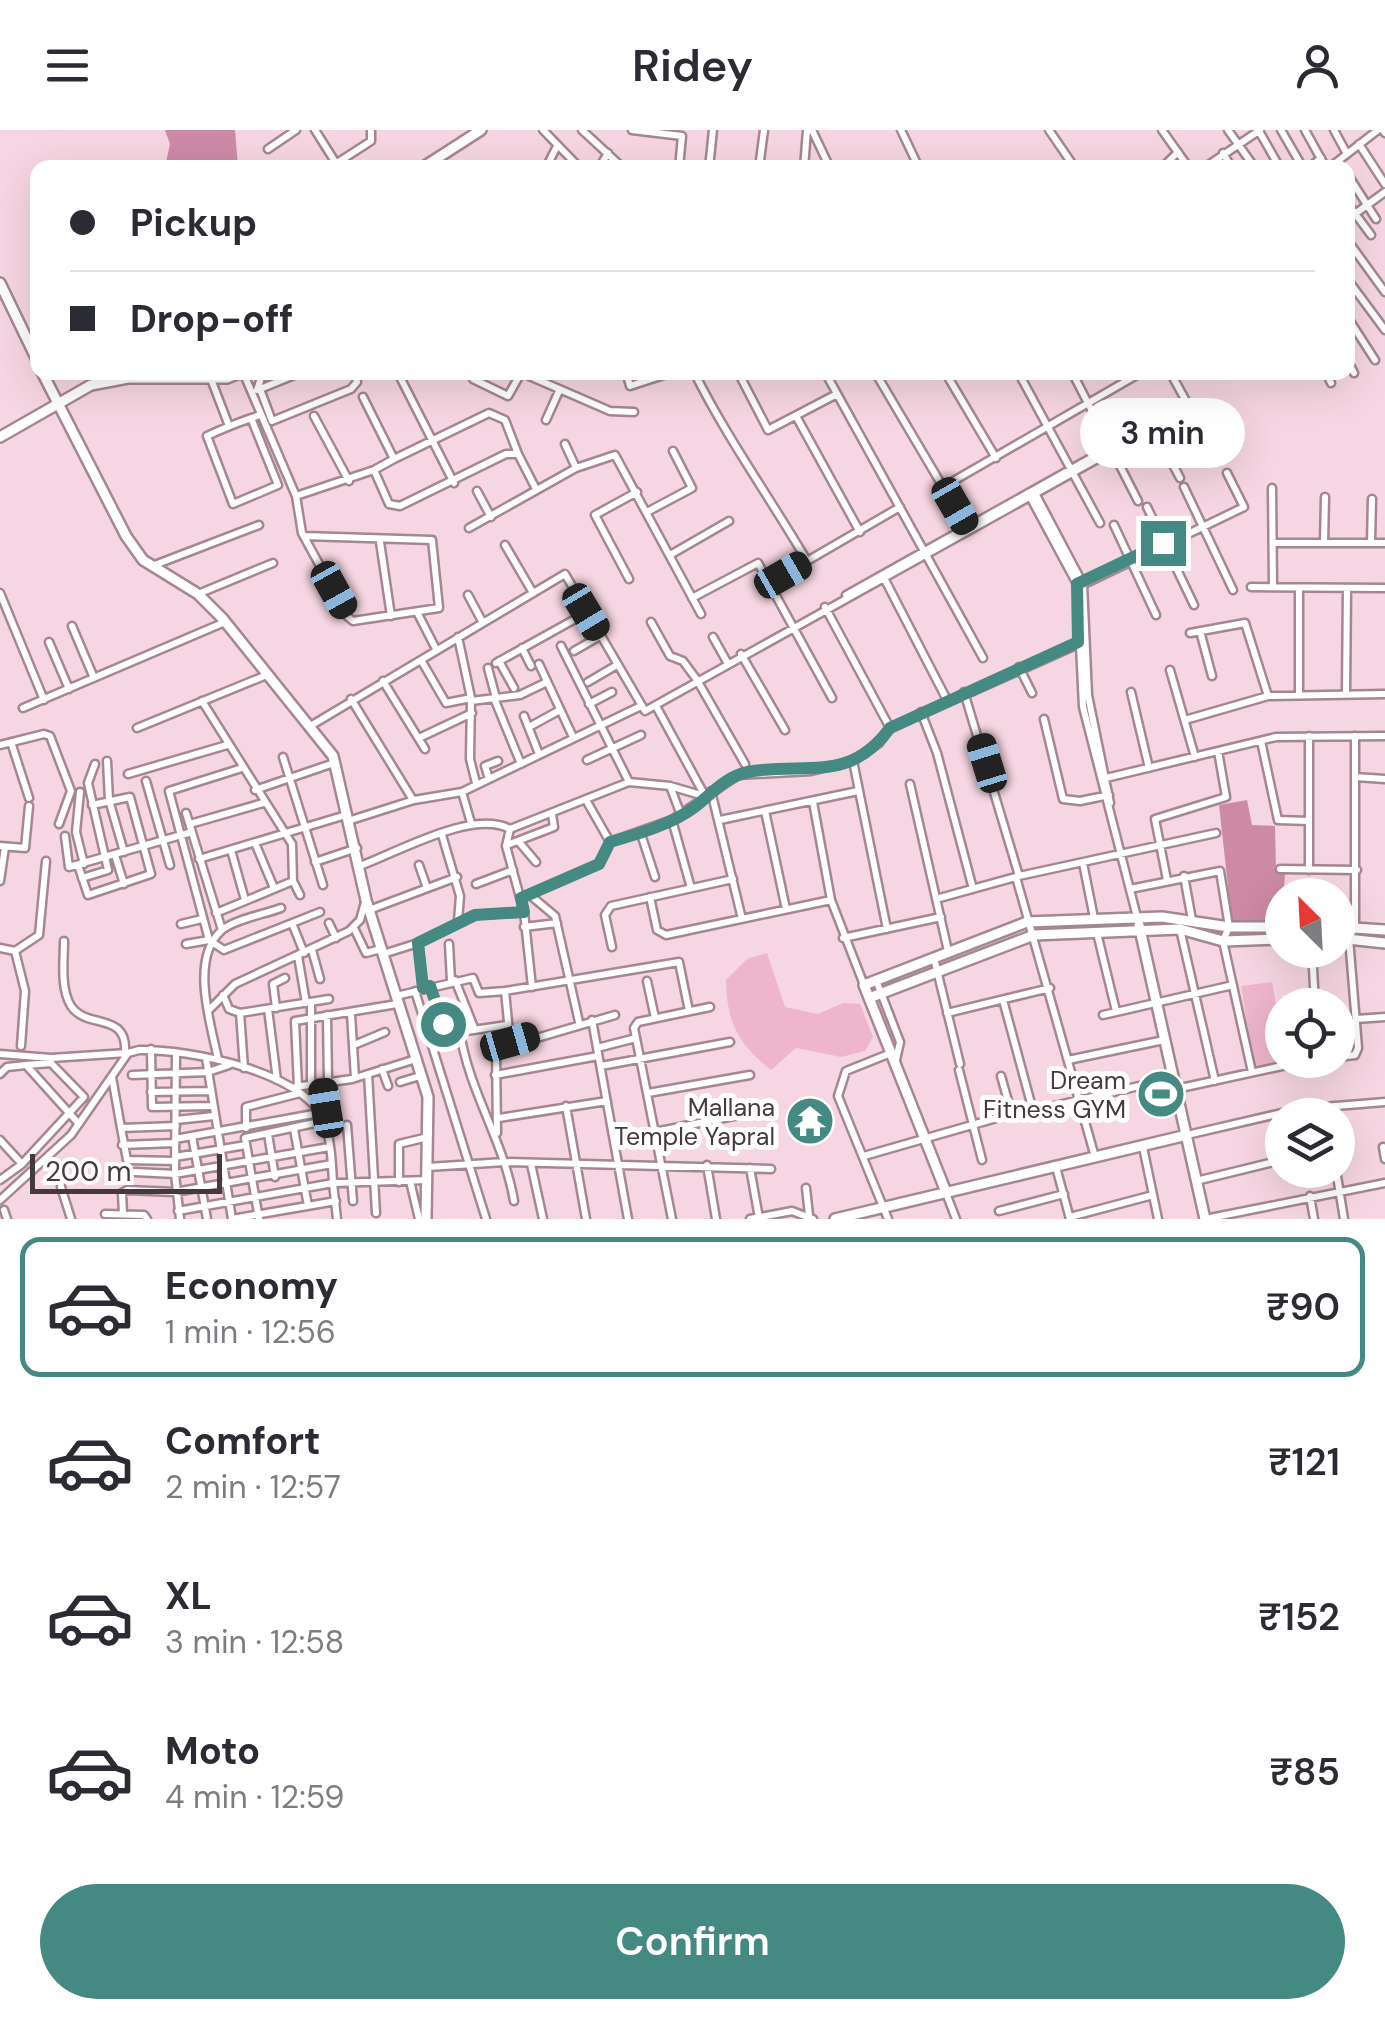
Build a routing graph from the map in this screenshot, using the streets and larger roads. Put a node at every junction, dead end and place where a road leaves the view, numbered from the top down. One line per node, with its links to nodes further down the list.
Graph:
1 (296, 130): 25 (street)
2 (314, 130): 31 (street)
3 (371, 130): 32 (street)
4 (481, 130): 33 (street)
5 (543, 130): 24 (street)
6 (582, 130): 21 (street)
7 (632, 130): 38 (street)
8 (713, 130): 39 (street)
9 (764, 130): 40 (street)
10 (810, 130): 41 (street); 42 (street)
11 (901, 130): 43 (street)
12 (1048, 130): 44 (street)
13 (1162, 130): 26 (street)
14 (1228, 130): 22 (street)
15 (1259, 130): 22 (street); 50 (street)
16 (1281, 130): 51 (street)
17 (1305, 130): 30 (street)
18 (1334, 130): 29 (street)
19 (1382, 131): 20 (street)
20 (1366, 133): 23 (street)
21 (593, 134): 27 (street)
22 (1240, 142): 28 (street); 49 (street)
23 (1359, 144): 29 (street); 54 (street)
24 (556, 148): 34 (street); 35 (street)
25 (268, 149)
26 (1178, 152): 45 (street); 46 (street)
27 (608, 154): 36 (street); 37 (street)
28 (1223, 154): 47 (street); 48 (street)
29 (1347, 154): 53 (street)
30 (1321, 158): 52 (street)
31 (335, 160)
32 (345, 160)
33 (434, 160)
34 (550, 160)
35 (570, 160)
36 (604, 160)
37 (614, 160)
38 (680, 160)
39 (710, 160)
40 (760, 160)
41 (805, 160)
42 (826, 160)
43 (915, 160)
44 (1069, 160)
45 (1170, 160)
46 (1184, 160)
47 (1215, 160)
48 (1227, 160)
49 (1251, 160)
50 (1276, 160)
51 (1301, 160)
52 (1318, 160)
53 (1343, 160)
54 (1385, 184)
55 (1355, 186): 57 (street)
56 (1385, 192): 57 (street)
57 (1367, 206): 58 (street); 59 (street)
58 (1355, 214)
59 (1376, 219)
60 (1355, 221): 61 (street)
61 (1371, 235)
62 (1355, 251): 65 (street)
63 (0, 283): 68 (street)
64 (1355, 289): 67 (street)
65 (1385, 292)
66 (1355, 329): 69 (street)
67 (1385, 330)
68 (30, 345)
69 (1375, 360)
70 (46, 380): 97 (street)
71 (116, 380): 97 (street)
72 (211, 380): 106 (street)
73 (246, 380): 93 (street)
74 (262, 380): 92 (street)
75 (282, 380): 92 (street)
76 (357, 380): 92 (street)
77 (402, 380): 110 (street)
78 (475, 380): 79 (street)
79 (516, 380)
80 (535, 380): 94 (street)
81 (628, 380): 82 (street)
82 (648, 380)
83 (698, 380): 159 (street)
84 (742, 380): 103 (street)
85 (829, 380): 95 (street)
86 (880, 380): 125 (street)
87 (950, 380): 115 (street)
88 (1022, 380): 108 (street)
89 (1076, 380): 98 (street)
90 (1128, 380): 98 (street)
91 (1175, 380): 99 (street)
92 (260, 389): 93 (street)
93 (251, 392): 101 (street)
94 (560, 392): 100 (street); 105 (street)
95 (837, 394): 103 (street); 136 (street)
96 (364, 396): 116 (street)
97 (56, 402): 109 (street); 161 (street)
98 (1089, 403): 108 (street); 112 (street)
99 (1190, 405): 107 (street); 117 (street)
100 (634, 412)
101 (260, 415): 104 (street); 132 (street)
102 (314, 416): 123 (street)
103 (796, 416): 147 (street)
104 (251, 418): 106 (street); 106 (street)
105 (546, 420)
106 (229, 426)
107 (1153, 426): 112 (street); 122 (street)
108 (1047, 429): 115 (street); 120 (street)
109 (0, 436)
110 (434, 441): 114 (street); 116 (street); 124 (street)
111 (565, 444): 118 (street)
112 (1111, 449): 120 (street); 135 (street)
113 (674, 452): 138 (street)
114 (518, 454): 124 (street); 128 (street)
115 (996, 458): 125 (street)
116 (394, 459): 119 (street)
117 (1219, 461)
118 (576, 468): 128 (street); 130 (street)
119 (374, 470): 123 (street); 124 (street)
120 (1071, 472): 131 (street); 141 (street)
121 (1226, 473): 145 (street)
122 (1180, 478)
123 (349, 480): 132 (street)
124 (454, 483)
125 (944, 487): 144 (street)
126 (1184, 488): 145 (street)
127 (1272, 488): 151 (street)
128 (536, 489): 139 (street)
129 (477, 491): 139 (street)
130 (637, 492): 138 (street); 164 (street)
131 (1032, 494): 144 (street); 156 (street); 165 (street)
132 (296, 496): 148 (street)
133 (1325, 497): 152 (street)
134 (1372, 499): 153 (street)
135 (1138, 501)
136 (900, 507): 147 (street); 156 (street)
137 (1147, 507): 150 (street)
138 (647, 512): 157 (street)
139 (491, 517): 146 (street)
140 (729, 521): 157 (street)
141 (1100, 523)
142 (259, 525): 161 (street)
143 (1114, 525): 158 (street)
144 (966, 526): 156 (street)
145 (1202, 526): 150 (street); 171 (street)
146 (469, 528)
147 (860, 532): 159 (street)
148 (304, 536): 149 (street); 184 (street)
149 (380, 542): 180 (street); 184 (street)
150 (1163, 543): 158 (street); 178 (street)
151 (1274, 543): 152 (street); 167 (street)
152 (1324, 543): 153 (street)
153 (1371, 543): 154 (street)
154 (1385, 543)
155 (506, 545): 173 (street)
156 (926, 551): 163 (street); 176 (street); 202 (street)
157 (670, 555): 177 (street)
158 (1129, 559): 165 (street); 183 (street)
159 (807, 561): 162 (street)
160 (273, 564): 174 (street)
161 (151, 566): 174 (street)
162 (783, 575)
163 (884, 578): 176 (street); 231 (street)
164 (629, 579)
165 (1078, 579): 196 (street)
166 (1252, 588): 167 (street)
167 (1273, 588): 168 (street)
168 (1299, 588): 169 (street); 223 (street)
169 (1347, 588): 170 (street); 222 (street)
170 (1385, 588)
171 (1234, 590)
172 (0, 593): 230 (street)
173 (533, 593): 181 (street); 187 (street)
174 (198, 594): 185 (street)
175 (468, 594): 187 (street)
176 (845, 597): 179 (street)
177 (692, 598): 182 (street); 189 (street)
178 (1194, 605)
179 (825, 608): 189 (street); 249 (street)
180 (418, 612): 184 (street); 199 (street)
181 (586, 612): 192 (street); 198 (street)
182 (701, 614)
183 (1156, 614)
184 (392, 616)
185 (226, 622): 209 (street); 211 (street)
186 (650, 622): 213 (street)
187 (483, 623): 193 (street)
188 (72, 626): 211 (street)
189 (793, 627): 201 (street); 227 (street)
190 (1200, 630): 191 (street); 210 (street); 225 (street)
191 (1190, 633)
192 (600, 636): 200 (street); 205 (street)
193 (458, 638): 199 (street); 229 (street)
194 (713, 638): 204 (street)
195 (49, 642): 217 (street)
196 (1080, 642): 206 (street); 282 (street)
197 (561, 646): 233 (street)
198 (522, 648): 214 (street); 216 (street)
199 (436, 649): 203 (street)
200 (574, 651)
201 (741, 654): 204 (street); 250 (street)
202 (984, 658)
203 (420, 660): 212 (street); 229 (street)
204 (727, 662): 213 (street)
205 (617, 665): 215 (street); 234 (street)
206 (1019, 667): 219 (street); 221 (street)
207 (488, 668): 226 (street)
208 (1170, 670): 244 (street)
209 (270, 674): 232 (street); 245 (street)
210 (1212, 676)
211 (94, 678): 217 (street)
212 (384, 680): 228 (street); 255 (street)
213 (697, 680): 235 (street); 274 (street)
214 (547, 682): 226 (street); 238 (street)
215 (588, 682)
216 (514, 688)
217 (70, 689): 230 (street)
218 (612, 692): 233 (street)
219 (964, 692): 231 (street); 346 (street)
220 (1132, 692): 276 (street)
221 (1032, 693)
222 (1346, 693): 223 (street); 224 (street)
223 (1300, 694): 225 (street)
224 (1385, 694)
225 (1268, 696): 244 (street)
226 (495, 698): 229 (street); 273 (street)
227 (832, 698)
228 (351, 699): 245 (street); 295 (street)
229 (471, 699): 239 (street)
230 (44, 700): 236 (street)
231 (947, 700): 240 (street)
232 (202, 701): 247 (street); 260 (street)
233 (590, 704): 246 (street)
234 (641, 706): 235 (street); 246 (street)
235 (656, 706): 292 (street)
236 (23, 708)
237 (447, 710): 243 (street)
238 (560, 710): 248 (street); 256 (street)
239 (472, 712): 243 (street); 285 (street)
240 (920, 712): 249 (street); 361 (street)
241 (524, 716): 248 (street)
242 (1044, 719): 293 (street)
243 (449, 720): 255 (street)
244 (1185, 720): 265 (street)
245 (312, 724): 271 (street)
246 (600, 724): 256 (street); 262 (street)
247 (137, 728)
248 (529, 728): 264 (street)
249 (890, 728): 269 (street)
250 (786, 730)
251 (641, 735): 262 (street)
252 (1309, 736): 253 (street); 257 (street); 308 (street)
253 (1355, 736): 254 (street); 278 (street)
254 (1385, 736)
255 (419, 738): 261 (street)
256 (573, 738): 264 (street)
257 (1261, 741): 263 (street); 308 (street)
258 (10, 742): 259 (street); 309 (street); 326 (street)
259 (0, 745)
260 (227, 745): 275 (street); 277 (street)
261 (425, 749)
262 (612, 749): 267 (street); 284 (street)
263 (1218, 751): 265 (street); 325 (street)
264 (539, 754): 273 (street)
265 (1194, 756): 276 (street)
266 (283, 757): 279 (street)
267 (588, 760)
268 (498, 761): 281 (street)
269 (852, 761): 291 (street); 292 (street)
270 (108, 762): 294 (street)
271 (336, 763): 279 (street); 304 (street)
272 (95, 764): 299 (street)
273 (521, 764): 281 (street)
274 (745, 764)
275 (242, 768): 288 (street); 316 (street)
276 (1150, 768): 282 (street)
277 (128, 774)
278 (1356, 777): 280 (street); 345 (street)
279 (290, 778): 288 (street); 310 (street)
280 (1385, 778)
281 (489, 779): 285 (street)
282 (1104, 779): 293 (street)
283 (146, 781): 319 (street)
284 (630, 782): 287 (street); 296 (street)
285 (476, 783): 290 (street)
286 (910, 784): 367 (street)
287 (670, 786): 292 (street); 303 (street)
288 (255, 790): 298 (street)
289 (80, 792): 338 (street)
290 (462, 792): 295 (street); 307 (street)
291 (858, 792): 297 (street); 394 (street)
292 (708, 794): 303 (street); 306 (street)
293 (1108, 798): 330 (street)
294 (109, 800): 299 (street); 323 (street); 329 (street)
295 (414, 800): 304 (street)
296 (586, 800): 302 (street); 321 (street)
297 (813, 802): 300 (street); 369 (street)
298 (263, 803): 311 (street); 315 (street)
299 (92, 806): 332 (street)
300 (765, 811): 306 (street); 372 (street)
301 (186, 814): 311 (street)
302 (552, 814): 312 (street); 320 (street)
303 (681, 815): 305 (street)
304 (351, 817): 310 (street); 327 (street)
305 (672, 820): 313 (street); 360 (street)
306 (720, 820): 351 (street)
307 (471, 822): 312 (street); 317 (street)
308 (1308, 822): 344 (street)
309 (59, 824)
310 (303, 827): 315 (street); 335 (street)
311 (191, 828): 316 (street); 333 (street)
312 (510, 829): 324 (street)
313 (640, 832): 321 (street); 349 (street)
314 (1216, 833): 325 (street)
315 (284, 834): 322 (street); 353 (street)
316 (180, 835): 319 (street); 380 (street)
317 (442, 835): 340 (street); 348 (street)
318 (65, 836): 338 (street)
319 (162, 841): 323 (street); 339 (street)
320 (518, 842): 324 (street); 336 (street)
321 (610, 842): 365 (street)
322 (255, 843): 328 (street); 358 (street)
323 (144, 846): 329 (street); 355 (street)
324 (506, 846): 343 (street)
325 (1159, 846): 330 (street); 352 (street)
326 (2, 847): 354 (street)
327 (357, 848): 335 (street); 340 (street)
328 (232, 850): 333 (street); 368 (street)
329 (124, 852): 331 (street)
330 (1122, 853): 337 (street); 362 (street)
331 (115, 855): 332 (street); 355 (street)
332 (106, 858): 338 (street); 350 (street)
333 (199, 859): 375 (street)
334 (46, 861): 414 (street)
335 (315, 862): 356 (street)
336 (536, 862)
337 (1082, 863): 346 (street); 379 (street)
338 (81, 864): 350 (street)
339 (170, 864)
340 (360, 866): 370 (street)
341 (419, 866): 359 (street)
342 (1280, 869): 344 (street)
343 (513, 870): 357 (street); 365 (street)
344 (1308, 870): 345 (street)
345 (1357, 870): 392 (street)
346 (1017, 876): 361 (street); 384 (street)
347 (1184, 876): 352 (street); 382 (street); 390 (street)
348 (456, 877): 359 (street); 364 (street)
349 (655, 877)
350 (82, 878): 355 (street)
351 (732, 879): 360 (street); 381 (street)
352 (1167, 880): 362 (street)
353 (293, 881): 358 (street); 363 (street)
354 (0, 882)
355 (124, 884)
356 (323, 884)
357 (476, 884)
358 (274, 888): 368 (street)
359 (426, 888): 370 (street)
360 (690, 888): 366 (street)
361 (973, 889): 367 (street)
362 (1130, 889): 378 (street)
363 (300, 895)
364 (460, 896): 376 (street); 383 (street)
365 (525, 896): 374 (street); 387 (street)
366 (650, 897): 381 (street); 412 (street)
367 (936, 899): 377 (street)
368 (245, 900): 375 (street)
369 (832, 900): 372 (street); 402 (street)
370 (368, 905): 393 (street); 415 (street)
371 (281, 908): 396 (street)
372 (786, 909): 381 (street)
373 (320, 912): 385 (street)
374 (524, 912): 376 (street); 389 (street)
375 (216, 913): 396 (street)
376 (475, 915): 383 (street)
377 (941, 917): 394 (street); 416 (street)
378 (1137, 917): 379 (street); 382 (street); 397 (street)
379 (1094, 918): 384 (street)
380 (202, 919): 388 (street); 407 (street)
381 (742, 919)
382 (1192, 920): 390 (street)
383 (458, 921): 408 (street)
384 (1026, 922): 400 (street); 416 (street)
385 (292, 923): 407 (street); 417 (street)
386 (329, 923): 401 (street)
387 (557, 923): 389 (street); 425 (street)
388 (181, 924)
389 (524, 926): 429 (street)
390 (1229, 927): 391 (street); 405 (street)
391 (1265, 927)
392 (1355, 927): 398 (street)
393 (354, 928): 401 (street); 415 (street)
394 (887, 929): 402 (street)
395 (1180, 929): 397 (street); 405 (street); 434 (street)
396 (222, 930): 407 (street)
397 (1140, 930): 399 (street); 441 (street)
398 (1385, 930)
399 (1097, 933): 400 (street); 446 (street)
400 (1034, 934): 420 (street); 431 (street)
401 (336, 938): 417 (street)
402 (843, 938): 427 (street)
403 (1265, 939): 405 (street)
404 (1355, 939): 409 (street)
405 (1223, 940): 428 (street)
406 (64, 942): 471 (street)
407 (211, 943): 410 (street); 444 (street)
408 (418, 943): 415 (street); 430 (street)
409 (1385, 943)
410 (186, 944)
411 (450, 944): 423 (street)
412 (612, 947)
413 (0, 948): 414 (street)
414 (16, 951): 468 (street)
415 (382, 951): 438 (street)
416 (948, 951): 418 (street)
417 (305, 953): 422 (street); 435 (street); 440 (street)
418 (933, 957): 420 (street); 424 (street)
419 (1348, 968): 456 (street)
420 (936, 972): 433 (street); 447 (street)
421 (284, 978): 443 (street)
422 (320, 979)
423 (453, 980): 430 (street); 432 (street); 460 (street)
424 (876, 980): 427 (street); 433 (street)
425 (572, 981): 429 (street); 445 (street); 458 (street)
426 (647, 981): 455 (street)
427 (864, 985): 436 (street)
428 (1234, 985): 434 (street); 489 (street)
429 (532, 987): 432 (street)
430 (423, 988): 438 (street); 462 (street); 565 (street)
431 (1050, 988): 439 (street); 480 (street)
432 (505, 991): 459 (street)
433 (880, 993): 436 (street); 475 (street)
434 (1196, 993): 441 (street); 501 (street)
435 (223, 995): 444 (street); 448 (street)
436 (870, 998): 475 (street)
437 (329, 999): 440 (street)
438 (396, 1000): 449 (street); 477 (street)
439 (1003, 1000): 447 (street); 513 (street)
440 (308, 1002): 443 (street); 453 (street)
441 (1156, 1002): 446 (street); 464 (street)
442 (710, 1007): 445 (street)
443 (272, 1008): 448 (street); 500 (street)
444 (208, 1011): 479 (street)
445 (690, 1011): 455 (street)
446 (1116, 1011): 450 (street)
447 (947, 1012): 526 (street)
448 (240, 1013): 484 (street)
449 (351, 1014): 451 (street); 467 (street)
450 (1103, 1014)
451 (326, 1015): 453 (street); 503 (street)
452 (615, 1015): 457 (street)
453 (310, 1017): 505 (street); 507 (street)
454 (1385, 1017): 456 (street)
455 (655, 1018): 463 (street)
456 (1356, 1019): 474 (street)
457 (592, 1020): 458 (street); 470 (street)
458 (579, 1022): 465 (street)
459 (507, 1025): 460 (street); 465 (street)
460 (474, 1030): 462 (street)
461 (385, 1032): 467 (street)
462 (460, 1032): 534 (street)
463 (636, 1038): 470 (street); 478 (street)
464 (1164, 1040): 480 (street); 504 (street)
465 (510, 1042): 496 (street)
466 (730, 1042): 478 (street)
467 (353, 1045): 499 (street)
468 (21, 1046)
469 (151, 1050): 471 (street); 472 (street); 491 (street)
470 (598, 1052): 483 (street); 496 (street)
471 (127, 1053): 473 (street); 498 (street)
472 (176, 1053): 476 (street); 487 (street)
473 (0, 1054)
474 (1355, 1054)
475 (894, 1056): 537 (street); 549 (street)
476 (206, 1058): 479 (street); 488 (street)
477 (416, 1058): 486 (street); 495 (street)
478 (640, 1058): 483 (street); 511 (street)
479 (218, 1059): 481 (street)
480 (1068, 1060): 513 (street)
481 (232, 1064): 484 (street); 488 (street)
482 (26, 1065): 490 (street); 520 (street); 520 (street)
483 (601, 1066): 512 (street)
484 (244, 1068): 500 (street)
485 (1265, 1069): 489 (street)
486 (382, 1070): 492 (street); 506 (street)
487 (176, 1072): 488 (street); 491 (street); 510 (street)
488 (208, 1072): 508 (street)
489 (1252, 1072): 501 (street)
490 (0, 1074)
491 (150, 1074): 493 (street); 509 (street)
492 (368, 1074): 499 (street); 584 (street)
493 (132, 1075)
494 (750, 1075): 511 (street)
495 (420, 1076): 502 (street); 538 (street)
496 (496, 1076): 522 (street)
497 (1001, 1076): 526 (street)
498 (112, 1077): 525 (street); 529 (street)
499 (356, 1078): 503 (street)
500 (277, 1080): 507 (street)
501 (1215, 1080): 504 (street)
502 (400, 1082)
503 (325, 1083): 505 (street); 519 (street)
504 (1174, 1084): 513 (street); 535 (street)
505 (311, 1085): 507 (street)
506 (388, 1086)
507 (298, 1089): 519 (street); 528 (street)
508 (210, 1091): 510 (street); 515 (street)
509 (150, 1092): 510 (street); 517 (street)
510 (176, 1092): 517 (street)
511 (648, 1093): 532 (street)
512 (607, 1101): 516 (street); 562 (street)
513 (1080, 1102): 551 (street)
514 (1385, 1102): 535 (street)
515 (211, 1106): 517 (street); 521 (street)
516 (566, 1106): 522 (street); 560 (street)
517 (176, 1108): 524 (street)
518 (764, 1110): 532 (street)
519 (319, 1113): 523 (street); 528 (street)
520 (70, 1114): 525 (street); 557 (street)
521 (214, 1116): 524 (street); 531 (street)
522 (499, 1118): 534 (street)
523 (324, 1122): 530 (street); 543 (street)
524 (176, 1123): 529 (street); 540 (street)
525 (79, 1124): 598 (street)
526 (973, 1124): 537 (street); 554 (street)
527 (347, 1125): 586 (street)
528 (246, 1126): 531 (street); 541 (street)
529 (121, 1128): 542 (street)
530 (294, 1130): 533 (street); 547 (street)
531 (217, 1132): 536 (street); 546 (street)
532 (655, 1132): 566 (street)
533 (268, 1134): 541 (street); 550 (street)
534 (497, 1134): 556 (street)
535 (1187, 1135): 544 (street); 580 (street)
536 (192, 1136): 540 (street); 548 (street)
537 (926, 1136): 549 (street); 593 (street)
538 (428, 1137): 567 (street); 581 (street)
539 (0, 1140): 557 (street)
540 (175, 1140): 542 (street); 552 (street)
541 (247, 1141): 546 (street); 555 (street)
542 (122, 1145): 552 (street)
543 (329, 1147): 547 (street); 558 (street)
544 (1143, 1147): 551 (street); 595 (street)
545 (1383, 1147): 553 (street)
546 (220, 1148): 548 (street); 564 (street)
547 (298, 1153): 550 (street); 572 (street)
548 (195, 1154): 552 (street); 571 (street)
549 (864, 1156): 605 (street)
550 (272, 1158): 555 (street); 575 (street)
551 (1095, 1158): 568 (street)
552 (175, 1159): 574 (street)
553 (1385, 1159)
554 (982, 1160)
555 (249, 1162): 564 (street); 577 (street)
556 (504, 1162): 559 (street); 565 (street); 601 (street)
557 (22, 1164): 576 (street)
558 (332, 1164): 572 (street); 583 (street)
559 (531, 1164): 560 (street); 625 (street)
560 (574, 1164): 562 (street); 626 (street)
561 (1265, 1164): 580 (street)
562 (618, 1165): 566 (street); 627 (street)
563 (706, 1165): 566 (street); 569 (street); 629 (street)
564 (224, 1166): 571 (street); 585 (street)
565 (473, 1166): 567 (street); 624 (street)
566 (660, 1166): 628 (street)
567 (428, 1167): 578 (street)
568 (1056, 1167): 593 (street); 594 (street)
569 (750, 1168): 570 (street); 615 (street)
570 (771, 1168)
571 (198, 1170): 574 (street); 588 (street)
572 (301, 1171): 575 (street); 589 (street)
573 (136, 1172): 574 (street)
574 (174, 1174): 592 (street)
575 (276, 1177): 577 (street)
576 (0, 1180)
577 (252, 1180): 585 (street); 597 (street)
578 (428, 1180): 579 (street); 623 (street)
579 (410, 1181): 581 (street); 623 (street)
580 (1196, 1181): 634 (street)
581 (399, 1182): 584 (street)
582 (1385, 1182): 591 (street)
583 (333, 1183): 586 (street); 589 (street); 599 (street)
584 (374, 1183): 586 (street); 608 (street)
585 (227, 1184): 588 (street); 602 (street)
586 (350, 1184): 600 (street)
587 (61, 1187): 618 (street)
588 (202, 1188): 592 (street); 603 (street)
589 (304, 1188): 597 (street); 604 (street)
590 (806, 1188): 614 (street)
591 (1339, 1190): 596 (street); 636 (street)
592 (175, 1192): 610 (street); 611 (street)
593 (946, 1192): 605 (street); 632 (street)
594 (1064, 1194): 607 (street); 616 (street)
595 (1153, 1195): 616 (street); 633 (street)
596 (1310, 1196): 612 (street); 635 (street)
597 (255, 1197): 602 (street); 613 (street)
598 (0, 1199)
599 (336, 1201): 604 (street); 622 (street)
600 (352, 1201)
601 (514, 1201)
602 (230, 1202): 603 (street); 621 (street)
603 (205, 1206): 611 (street); 620 (street)
604 (308, 1206): 613 (street)
605 (884, 1206): 630 (street); 631 (street)
606 (4, 1210): 617 (street)
607 (999, 1211)
608 (376, 1213)
609 (105, 1214): 610 (street)
610 (123, 1214): 619 (street)
611 (179, 1215)
612 (1246, 1215): 634 (street)
613 (259, 1217): 621 (street)
614 (811, 1217): 615 (street)
615 (754, 1218)
616 (1070, 1218)
617 (7, 1219)
618 (70, 1219)
619 (147, 1219)
620 (207, 1219)
621 (232, 1219)
622 (337, 1219)
623 (422, 1219)
624 (486, 1219)
625 (542, 1219)
626 (586, 1219)
627 (628, 1219)
628 (672, 1219)
629 (716, 1219)
630 (838, 1219)
631 (888, 1219)
632 (956, 1219)
633 (1158, 1219)
634 (1205, 1219)
635 (1314, 1219)
636 (1344, 1219)

